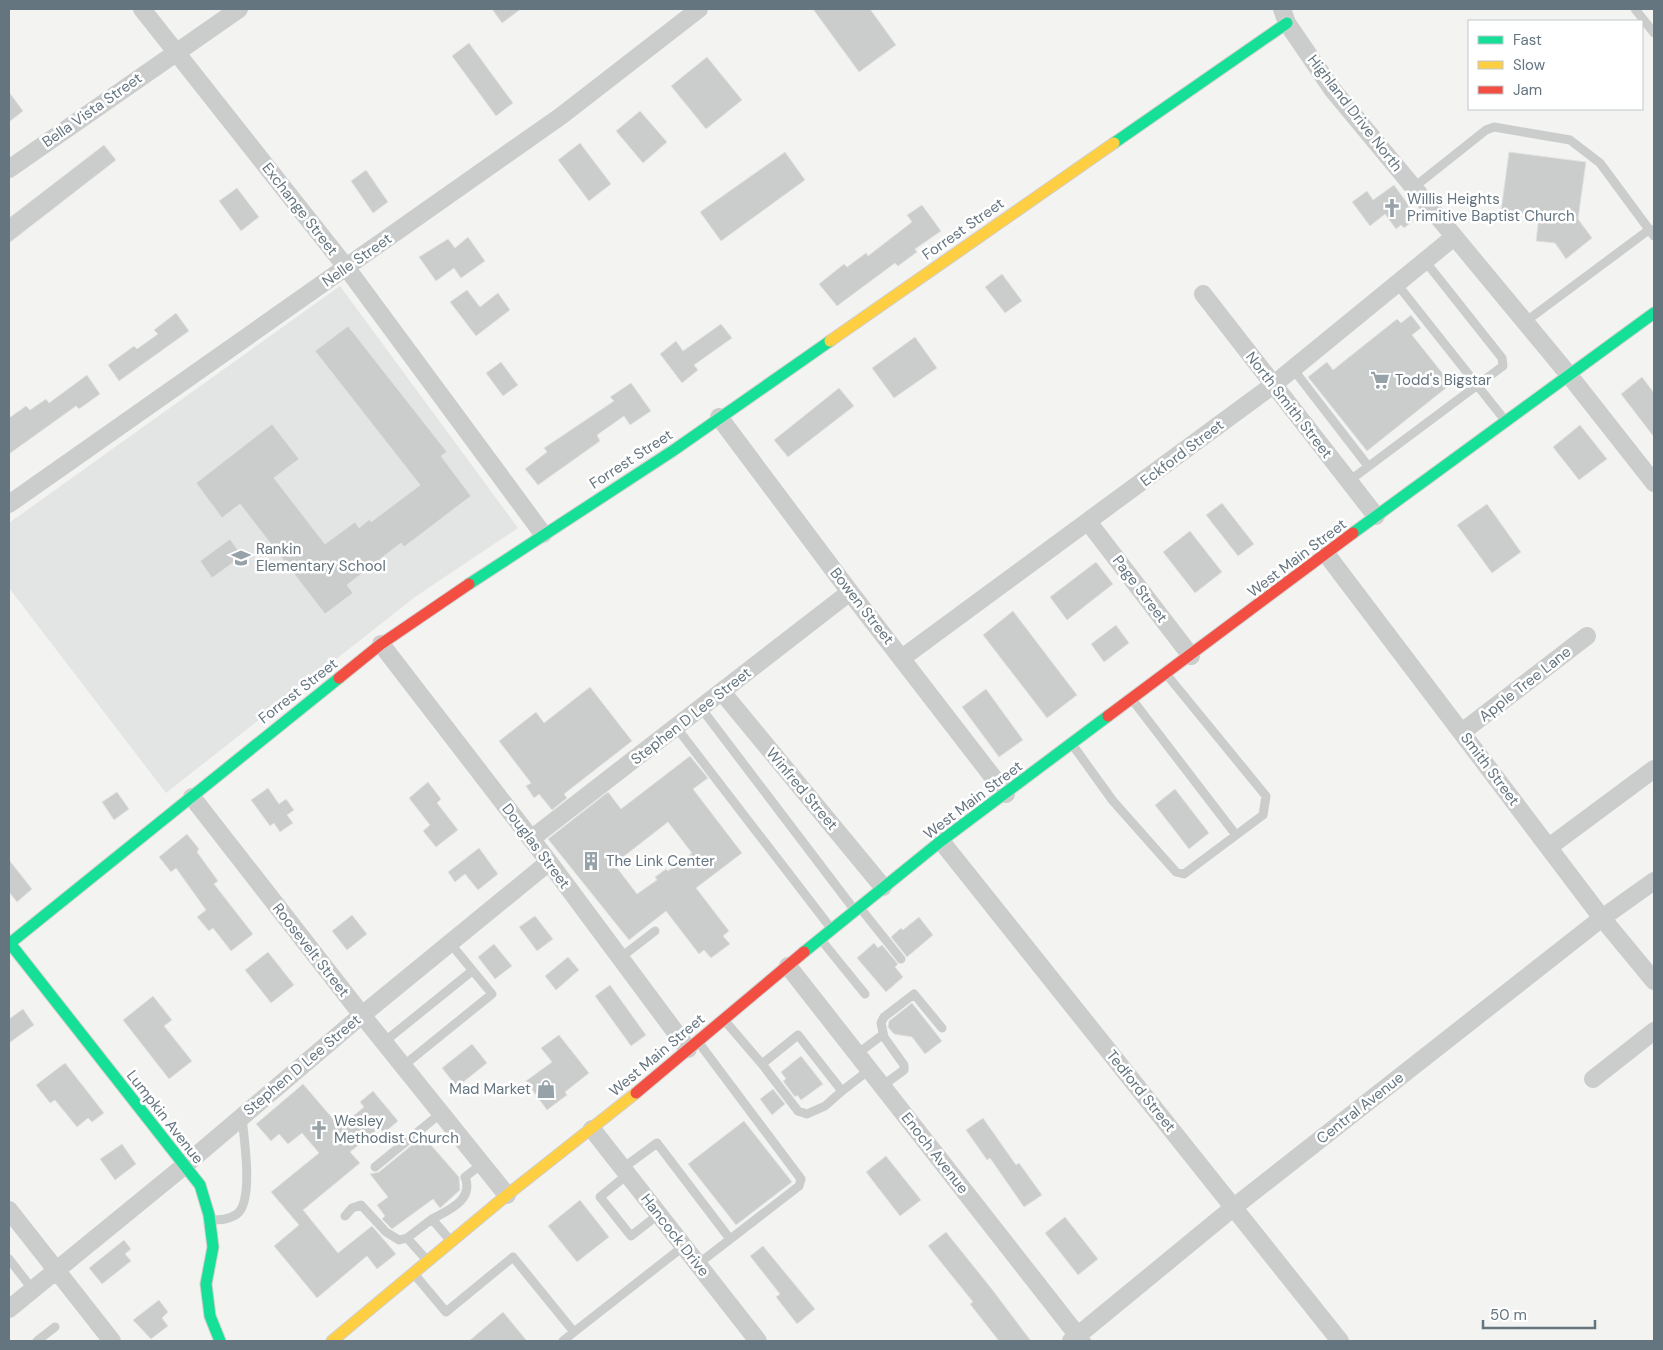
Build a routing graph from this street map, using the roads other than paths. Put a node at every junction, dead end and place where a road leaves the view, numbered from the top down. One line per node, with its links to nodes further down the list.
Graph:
1 (142, 9): 7 (street, Exchange Street)
2 (239, 9): 7 (street, Bella Vista Street)
3 (699, 9): 13 (street, Nelle Street)
4 (1635, 9): 6 (lane)
5 (1285, 16): 9 (street, Highland Drive North); 22 (street, Forrest Street)
6 (1654, 33)
7 (175, 52): 8 (street, Bella Vista Street); 13 (street, Exchange Street)
8 (9, 169)
9 (1414, 188): 10 (lane); 11 (street, Highland Drive North)
10 (1652, 232): 17 (lane)
11 (1454, 237): 12 (street, Eckford Street); 17 (street, Highland Drive North)
12 (1425, 261): 14 (street, Eckford Street); 21 (lane)
13 (346, 267): 27 (street, Nelle Street); 30 (street, Exchange Street)
14 (1397, 284): 18 (street, Eckford Street); 21 (lane)
15 (1203, 294): 20 (street, North Smith Street)
16 (1654, 313): 19 (street, West Main Street)
17 (1525, 322): 19 (street, Highland Drive North)
18 (1293, 369): 20 (street, Eckford Street); 24 (lane)
19 (1569, 375): 23 (street, West Main Street); 26 (street, Highland Drive North)
20 (1273, 385): 25 (street, North Smith Street); 29 (street, Eckford Street)
21 (1477, 386): 23 (lane); 24 (lane)
22 (719, 417): 30 (street, Forrest Street); 32 (street, Bowen Street)
23 (1506, 422): 28 (street, West Main Street)
24 (1368, 466): 25 (lane)
25 (1349, 481): 28 (street, North Smith Street)
26 (1654, 483)
27 (9, 504)
28 (1376, 516): 31 (street, West Main Street)
29 (1089, 522): 35 (street, Page Street); 36 (street, Eckford Street)
30 (543, 534): 34 (street, Forrest Street)
31 (1327, 555): 35 (street, West Main Street); 42 (street, Smith Street)
32 (850, 592): 36 (street, Bowen Street); 38 (street, Stephen D Lee Street)
33 (1587, 636): 42 (street, Apple Tree Lane)
34 (381, 644): 46 (street, Forrest Street); 48 (street, Douglas Street)
35 (1191, 656): 37 (street, West Main Street)
36 (902, 658): 45 (street, Bowen Street)
37 (1166, 674): 39 (street, West Main Street); 47 (lane)
38 (722, 692): 40 (street, Stephen D Lee Street); 53 (street, Winfred Street)
39 (1132, 700): 43 (street, West Main Street); 47 (lane)
40 (701, 708): 41 (street, Stephen D Lee Street); 54 (lane)
41 (676, 727): 48 (street, Stephen D Lee Street); 56 (lane)
42 (1462, 732): 50 (street, Smith Street)
43 (1072, 744): 45 (street, West Main Street); 47 (lane)
44 (1654, 769): 50 (street)
45 (1006, 794): 49 (street, West Main Street)
46 (192, 797): 59 (street, Forrest Street); 67 (street, Roosevelt Street)
47 (1236, 835)
48 (531, 839): 51 (street, Douglas Street)
49 (942, 842): 53 (street, West Main Street); 89 (street, Tedford Street)
50 (1549, 847): 55 (street, Smith Street)
51 (549, 862): 60 (street, Stephen D Lee Street); 61 (street, Douglas Street)
52 (1654, 881): 55 (street, Central Avenue)
53 (883, 887): 54 (street, West Main Street)
54 (857, 908): 56 (street, West Main Street); 62 (lane)
55 (1602, 918): 65 (street, Smith Street); 89 (street, Central Avenue)
56 (832, 929): 58 (street, West Main Street)
57 (655, 931): 61 (lane)
58 (820, 939): 63 (street, West Main Street); 66 (lane)
59 (9, 943): 85 (street, Lumpkin Avenue)
60 (450, 943): 64 (lane); 67 (street, Stephen D Lee Street)
61 (620, 958): 73 (street, Douglas Street)
62 (901, 959)
63 (788, 966): 68 (street, West Main Street); 74 (street, Enoch Avenue)
64 (472, 971): 72 (lane); 76 (lane)
65 (1654, 980)
66 (865, 994)
67 (362, 1014): 72 (street, Roosevelt Street); 82 (street, Stephen D Lee Street)
68 (723, 1019): 73 (street, West Main Street); 75 (lane)
69 (942, 1028): 71 (lane)
70 (1654, 1031): 78 (street)
71 (884, 1037): 74 (lane); 79 (lane)
72 (384, 1042): 76 (street, Roosevelt Street)
73 (693, 1045): 83 (street, West Main Street); 96 (lane)
74 (857, 1054): 77 (street, Enoch Avenue)
75 (762, 1064): 80 (lane); 80 (lane)
76 (403, 1066): 81 (street, Roosevelt Street)
77 (869, 1070): 79 (street, Enoch Avenue); 80 (lane)
78 (1593, 1079)
79 (882, 1086): 108 (street, Enoch Avenue)
80 (842, 1091)
81 (441, 1113): 84 (street, Roosevelt Street); 86 (lane)
82 (242, 1117): 85 (street, Stephen D Lee Street); 94 (lane)
83 (592, 1129): 87 (street, Hancock Drive); 88 (street, West Main Street)
84 (482, 1164): 88 (street, Roosevelt Street); 93 (lane)
85 (184, 1166): 94 (street, Lumpkin Avenue); 102 (street, Stephen D Lee Street)
86 (375, 1168)
87 (626, 1171): 91 (street, Hancock Drive); 91 (lane); 96 (lane)
88 (507, 1195): 97 (street, West Main Street)
89 (1234, 1207): 108 (street, Central Avenue); 115 (street, Tedford Street)
90 (9, 1210): 102 (street)
91 (659, 1214): 98 (street, Hancock Drive)
92 (345, 1216): 95 (lane)
93 (432, 1218): 95 (lane); 97 (lane)
94 (210, 1220): 111 (street, Lumpkin Avenue)
95 (407, 1238): 100 (lane)
96 (730, 1239): 101 (lane)
97 (452, 1241): 100 (street, West Main Street)
98 (684, 1246): 101 (street, Hancock Drive); 107 (lane)
99 (9, 1259): 104 (lane)
100 (428, 1261): 103 (street, West Main Street)
101 (698, 1264): 114 (street, Hancock Drive)
102 (56, 1270): 104 (street, Stephen D Lee Street); 110 (street)
103 (413, 1273): 107 (lane); 112 (street, West Main Street)
104 (33, 1290): 105 (street, Stephen D Lee Street)
105 (9, 1309)
106 (55, 1327): 109 (lane)
107 (574, 1332): 113 (lane)
108 (1077, 1339)
109 (37, 1341)
110 (112, 1341)
111 (220, 1341)
112 (332, 1341)
113 (563, 1341)
114 (758, 1341)
115 (1340, 1341)

